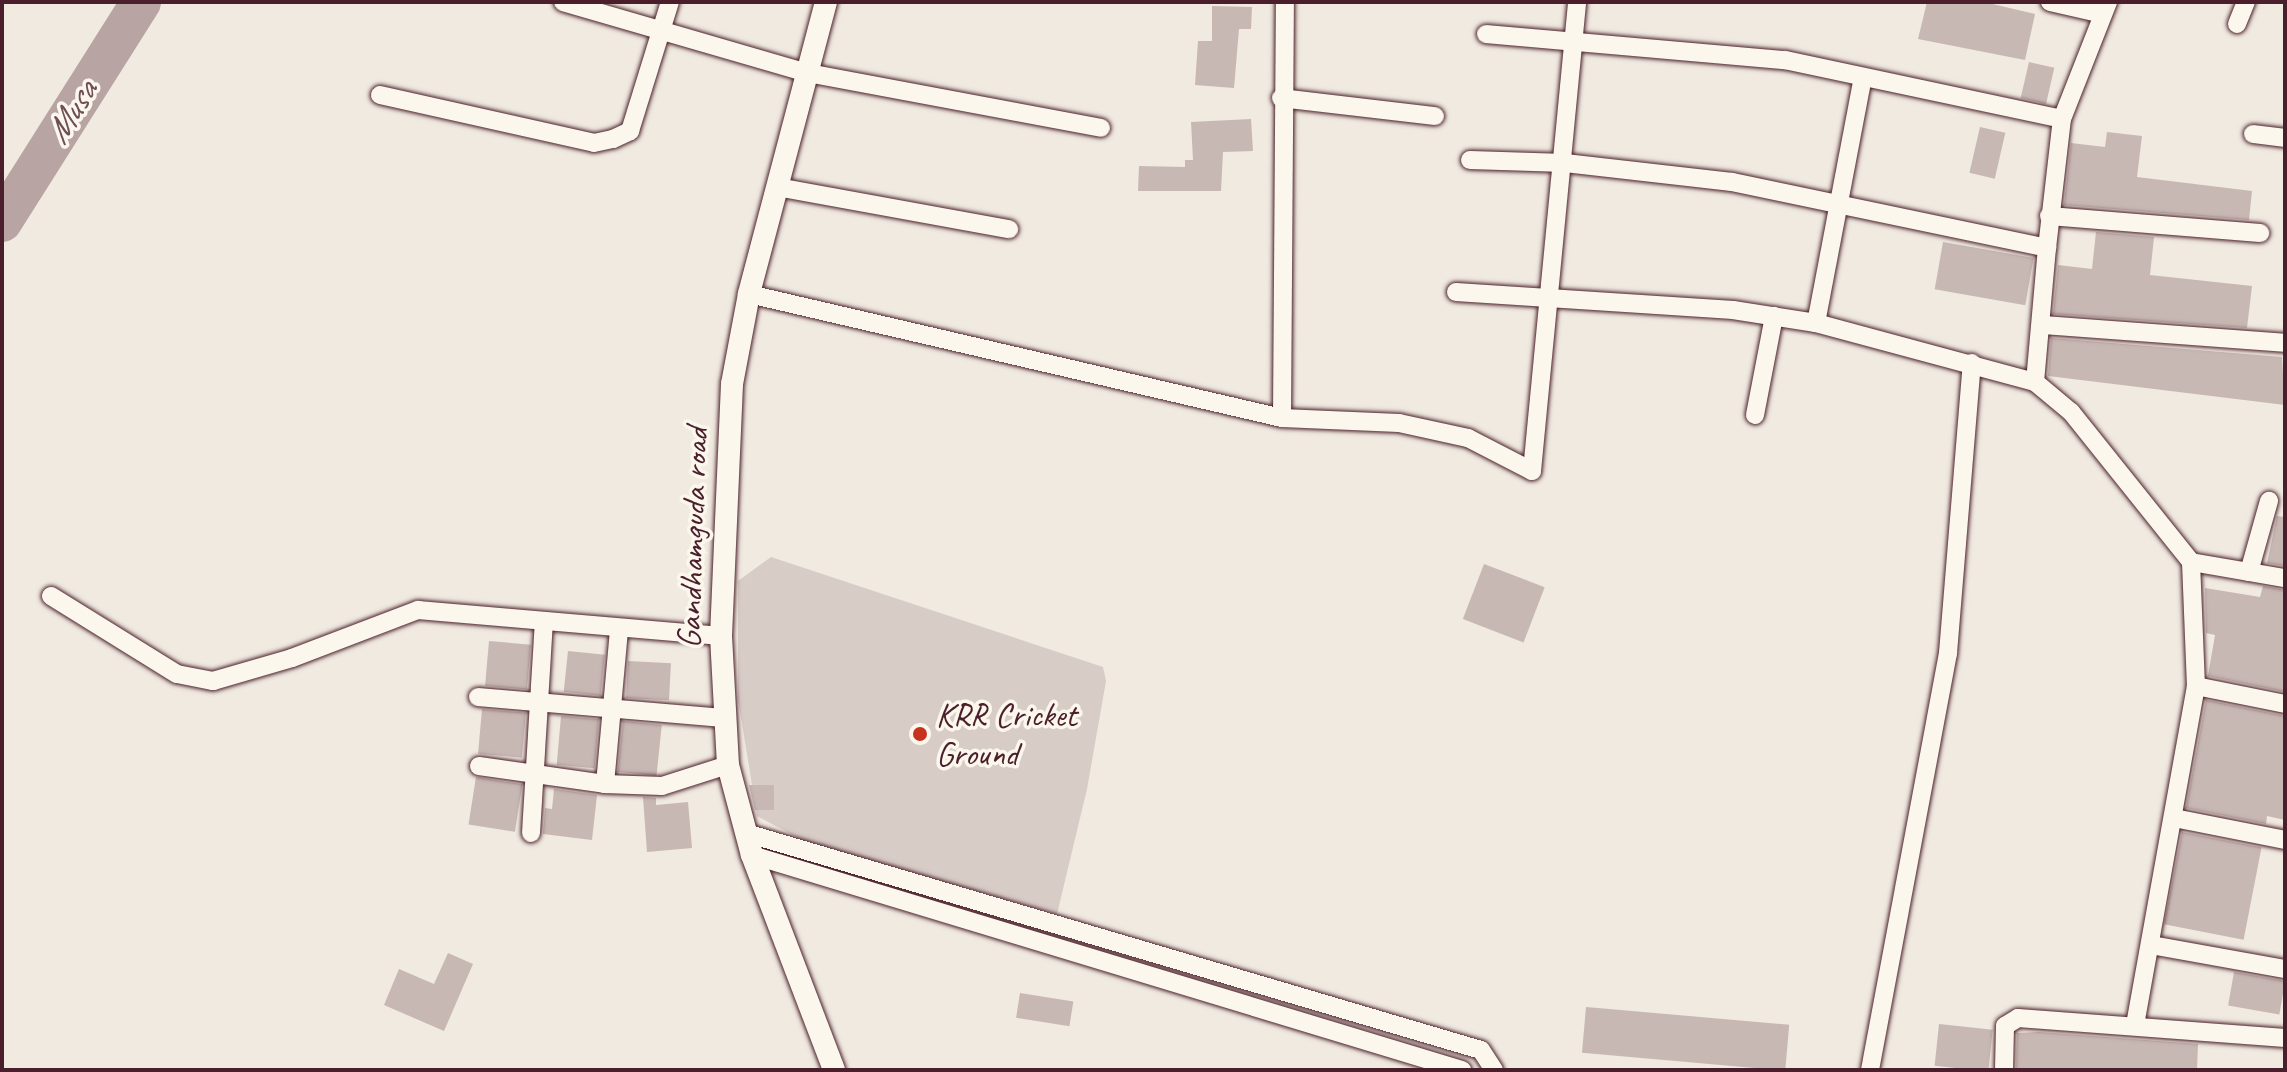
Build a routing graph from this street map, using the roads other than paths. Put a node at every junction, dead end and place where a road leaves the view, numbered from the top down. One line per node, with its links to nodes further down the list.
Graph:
1 (563, 2): 10 (street)
2 (670, 2): 10 (street)
3 (826, 2): 13 (street, Gandhamguda road)
4 (1285, 2): 16 (street)
5 (1577, 2): 12 (street)
6 (2050, 2): 8 (street)
7 (2246, 2): 9 (street)
8 (2106, 8): 18 (street)
9 (2237, 24)
10 (665, 31): 13 (street); 15 (street)
11 (1486, 34): 12 (street)
12 (1575, 42): 14 (street); 23 (street)
13 (808, 73): 19 (street); 24 (street, Gandhamguda road)
14 (1863, 77): 18 (street); 25 (street)
15 (380, 95)
16 (1281, 98): 17 (street); 40 (street)
17 (1435, 116)
18 (2062, 119): 26 (street)
19 (1101, 128)
20 (2253, 134): 21 (street)
21 (2285, 138)
22 (1470, 160): 23 (street)
23 (1565, 163): 25 (street); 32 (street)
24 (777, 187): 27 (street); 31 (street, Gandhamguda road)
25 (1838, 203): 29 (street); 34 (street)
26 (2049, 216): 28 (street); 29 (street)
27 (1009, 229)
28 (2260, 233)
29 (2047, 248): 35 (street)
30 (1456, 292): 32 (street)
31 (749, 294): 40 (street); 48 (street, Gandhamguda road)
32 (1551, 301): 33 (street); 40 (street)
33 (1774, 316): 34 (street); 39 (street)
34 (1816, 323): 37 (street)
35 (2042, 325): 36 (street); 38 (street)
36 (2285, 343)
37 (1972, 363): 38 (street); 76 (street)
38 (2035, 382): 42 (street)
39 (1755, 415)
40 (1282, 418)
41 (2269, 501): 43 (street)
42 (2191, 562): 43 (street); 49 (street)
43 (2249, 572): 44 (street)
44 (2285, 578)
45 (51, 596): 46 (street)
46 (544, 623): 47 (street); 52 (street)
47 (619, 630): 48 (street); 53 (street)
48 (721, 636): 54 (street, Gandhamguda road)
49 (2196, 686): 51 (street); 59 (street)
50 (478, 697): 52 (street)
51 (2285, 704)
52 (540, 705): 53 (street); 57 (street)
53 (614, 711): 54 (street); 58 (street)
54 (723, 718): 55 (street, Gandhamguda road)
55 (728, 765): 58 (street); 61 (street, Gandhamguda road)
56 (479, 766): 57 (street)
57 (535, 775): 58 (street); 60 (street)
58 (605, 784)
59 (2174, 818): 62 (street); 65 (street)
60 (531, 833)
61 (746, 833): 63 (street, Gandhamguda road); 64 (street)
62 (2285, 840)
63 (752, 855): 66 (street); 73 (street, Gandhamguda road)
64 (1085, 932): 66 (street); 68 (street)
65 (2151, 945): 67 (street); 71 (street)
66 (1079, 952): 68 (street)
67 (2285, 969)
68 (1187, 974): 69 (street); 70 (street)
69 (1296, 995): 70 (street); 75 (street)
70 (1287, 1015): 74 (street)
71 (2135, 1024): 72 (street); 77 (street)
72 (2285, 1038)
73 (834, 1070)
74 (1462, 1070)
75 (1494, 1070)
76 (1870, 1070)
77 (2004, 1070)

